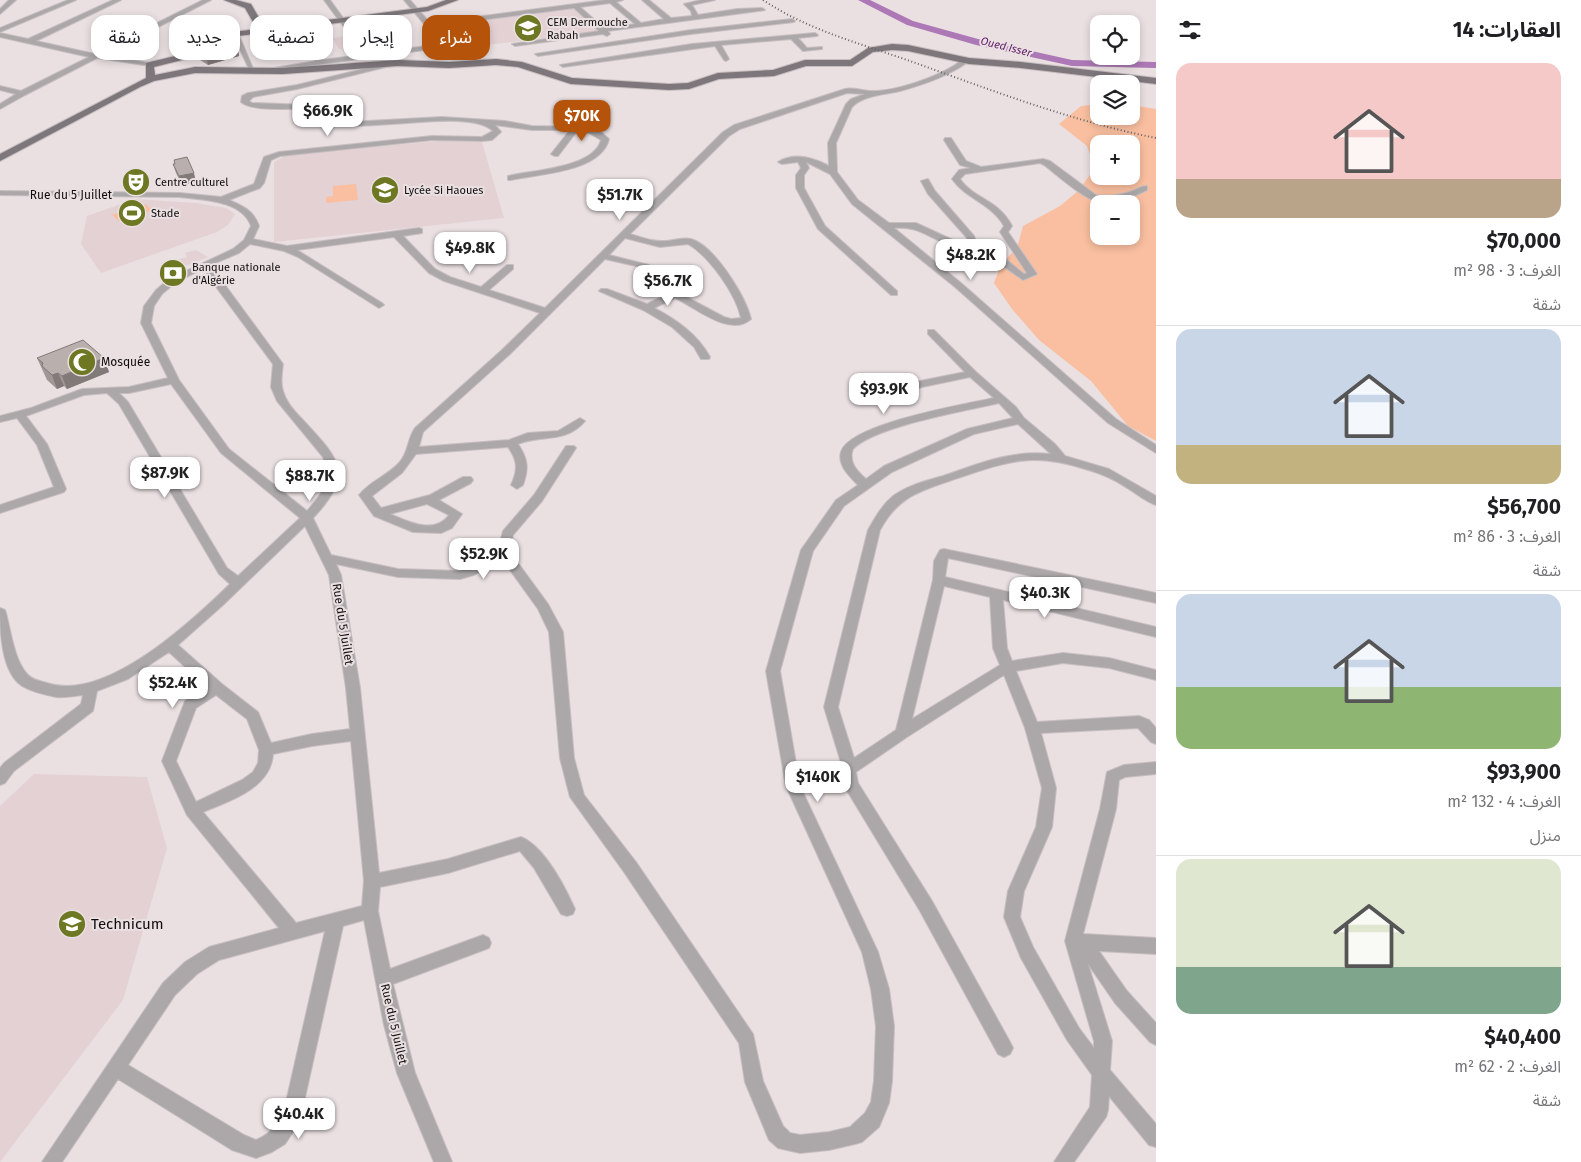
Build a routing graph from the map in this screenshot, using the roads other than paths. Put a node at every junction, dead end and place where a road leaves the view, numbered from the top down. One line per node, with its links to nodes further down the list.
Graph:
1 (13, 0): 18 (street)
2 (73, 0): 30 (street)
3 (118, 0): 36 (street)
4 (208, 0): 27 (street)
5 (228, 0): 14 (main road)
6 (327, 0): 24 (street)
7 (408, 0): 17 (street)
8 (454, 0): 17 (main road)
9 (620, 0): 12 (street)
10 (645, 0): 23 (street)
11 (712, 0): 13 (street)
12 (611, 1): 15 (street); 28 (street)
13 (684, 2): 21 (street)
14 (247, 3): 19 (main road)
15 (575, 6): 20 (street); 31 (street)
16 (762, 10): 21 (street)
17 (416, 11): 22 (street); 24 (main road)
18 (0, 12)
19 (254, 15)
20 (490, 17)
21 (692, 17): 23 (street); 32 (street)
22 (422, 18)
23 (669, 20): 28 (street)
24 (340, 21): 26 (main road); 29 (street)
25 (792, 21): 32 (street)
26 (333, 22)
27 (159, 24)
28 (639, 24): 31 (street)
29 (343, 25)
30 (0, 30)
31 (603, 31): 38 (street); 39 (street)
32 (691, 32): 38 (street); 41 (street)
33 (0, 35): 36 (street)
34 (815, 35): 35 (street)
35 (793, 37): 40 (street); 43 (street)
36 (28, 42): 45 (street)
37 (240, 43): 62 (street)
38 (616, 43): 44 (street); 49 (street)
39 (515, 44)
40 (717, 44): 41 (street); 48 (street)
41 (692, 46): 49 (street)
42 (422, 48): 56 (street)
43 (820, 48)
44 (538, 54)
45 (91, 55)
46 (942, 56): 53 (main road); 57 (main road); 61 (main road)
47 (91, 58): 67 (street)
48 (726, 58)
49 (631, 59): 54 (street); 59 (street); 60 (street)
50 (118, 60): 58 (street)
51 (170, 60): 58 (main road)
52 (320, 60): 56 (street)
53 (963, 60): 55 (main road); 61 (street)
54 (639, 62)
55 (980, 62): 61 (main road); 65 (main road)
56 (322, 63): 63 (street)
57 (392, 64): 63 (main road); 69 (street)
58 (149, 65): 64 (main road)
59 (563, 65)
60 (606, 66)
61 (952, 69): 68 (street)
62 (252, 70): 63 (main road); 64 (main road)
63 (262, 70)
64 (151, 79): 77 (main road)
65 (1156, 80)
66 (0, 88): 67 (street)
67 (22, 92): 70 (street); 72 (street)
68 (874, 93): 81 (street); 90 (street)
69 (257, 97): 71 (street); 71 (street)
70 (0, 98)
71 (265, 106): 73 (street)
72 (0, 107)
73 (486, 123): 74 (street); 86 (street)
74 (576, 129): 76 (street); 82 (street)
75 (948, 140): 80 (street)
76 (555, 154)
77 (0, 158)
78 (801, 159): 79 (street); 81 (street); 100 (street)
79 (782, 162)
80 (980, 169): 84 (street); 92 (street)
81 (833, 172): 87 (street)
82 (511, 178)
83 (925, 182): 92 (street)
84 (1144, 188)
85 (0, 193): 86 (street, Rue du 5 Juillet)
86 (222, 200): 91 (street, Rue du 5 Juillet)
87 (887, 226): 92 (street); 117 (street)
88 (419, 231): 89 (street)
89 (396, 234): 93 (street); 98 (street)
90 (622, 236): 94 (street); 102 (street)
91 (248, 241): 93 (street); 95 (street, Rue du 5 Juillet)
92 (972, 243)
93 (287, 249): 101 (street)
94 (602, 256): 97 (street); 103 (street)
95 (208, 263): 107 (street, Rue du 5 Juillet); 127 (street)
96 (510, 267): 98 (street)
97 (646, 267)
98 (482, 291): 103 (street)
99 (604, 291): 102 (street)
100 (894, 293)
101 (379, 304)
102 (647, 308): 105 (street)
103 (546, 312): 118 (street)
104 (931, 332): 106 (street)
105 (706, 357)
106 (972, 374): 109 (street); 110 (street)
107 (174, 380): 108 (street); 127 (street, Rue du 5 Juillet)
108 (112, 392): 111 (street); 131 (street)
109 (896, 392)
110 (1002, 400): 113 (street); 122 (street)
111 (20, 414): 112 (street); 125 (street)
112 (0, 419)
113 (1020, 420): 119 (street); 122 (street)
114 (580, 421): 115 (street)
115 (511, 443): 118 (street); 121 (street)
116 (570, 448): 128 (street)
117 (1156, 450)
118 (412, 451): 126 (street)
119 (1061, 460): 124 (street); 147 (street)
120 (467, 480): 123 (street)
121 (517, 485)
122 (866, 485): 128 (street)
123 (430, 500): 126 (street); 126 (street)
124 (1156, 501)
125 (0, 509)
126 (378, 512)
127 (307, 517): 129 (street, Rue du 5 Juillet); 131 (street)
128 (504, 552): 129 (street)
129 (326, 558): 143 (street, Rue du 5 Juillet)
130 (939, 580): 132 (street); 133 (street); 142 (street)
131 (238, 583): 136 (street)
132 (996, 593): 135 (street); 137 (street)
133 (1156, 598)
134 (0, 613): 139 (street)
135 (1156, 632)
136 (171, 646): 139 (street); 140 (street)
137 (1007, 667): 138 (street); 141 (street); 142 (street)
138 (1156, 676)
139 (91, 688): 148 (street)
140 (217, 688): 145 (street); 149 (street)
141 (1032, 728): 144 (street); 162 (street)
142 (902, 733): 147 (street)
143 (358, 734): 145 (street); 150 (street, Rue du 5 Juillet)
144 (1156, 738)
145 (266, 750): 149 (street)
146 (1156, 768): 155 (street)
147 (850, 769): 160 (street)
148 (0, 779)
149 (192, 810): 154 (street)
150 (372, 881): 151 (street); 152 (street, Rue du 5 Juillet)
151 (567, 909)
152 (370, 911): 153 (street); 158 (street, Rue du 5 Juillet)
153 (336, 920): 154 (street); 161 (street)
154 (292, 931): 161 (street)
155 (1078, 942): 157 (street); 159 (street); 162 (street)
156 (483, 943): 158 (street)
157 (1156, 946)
158 (384, 979): 165 (street, Rue du 5 Juillet)
159 (1156, 1036)
160 (1004, 1048)
161 (116, 1068): 164 (street)
162 (1102, 1074): 163 (street); 166 (street)
163 (1156, 1138)
164 (51, 1162)
165 (443, 1162)
166 (1063, 1162)

